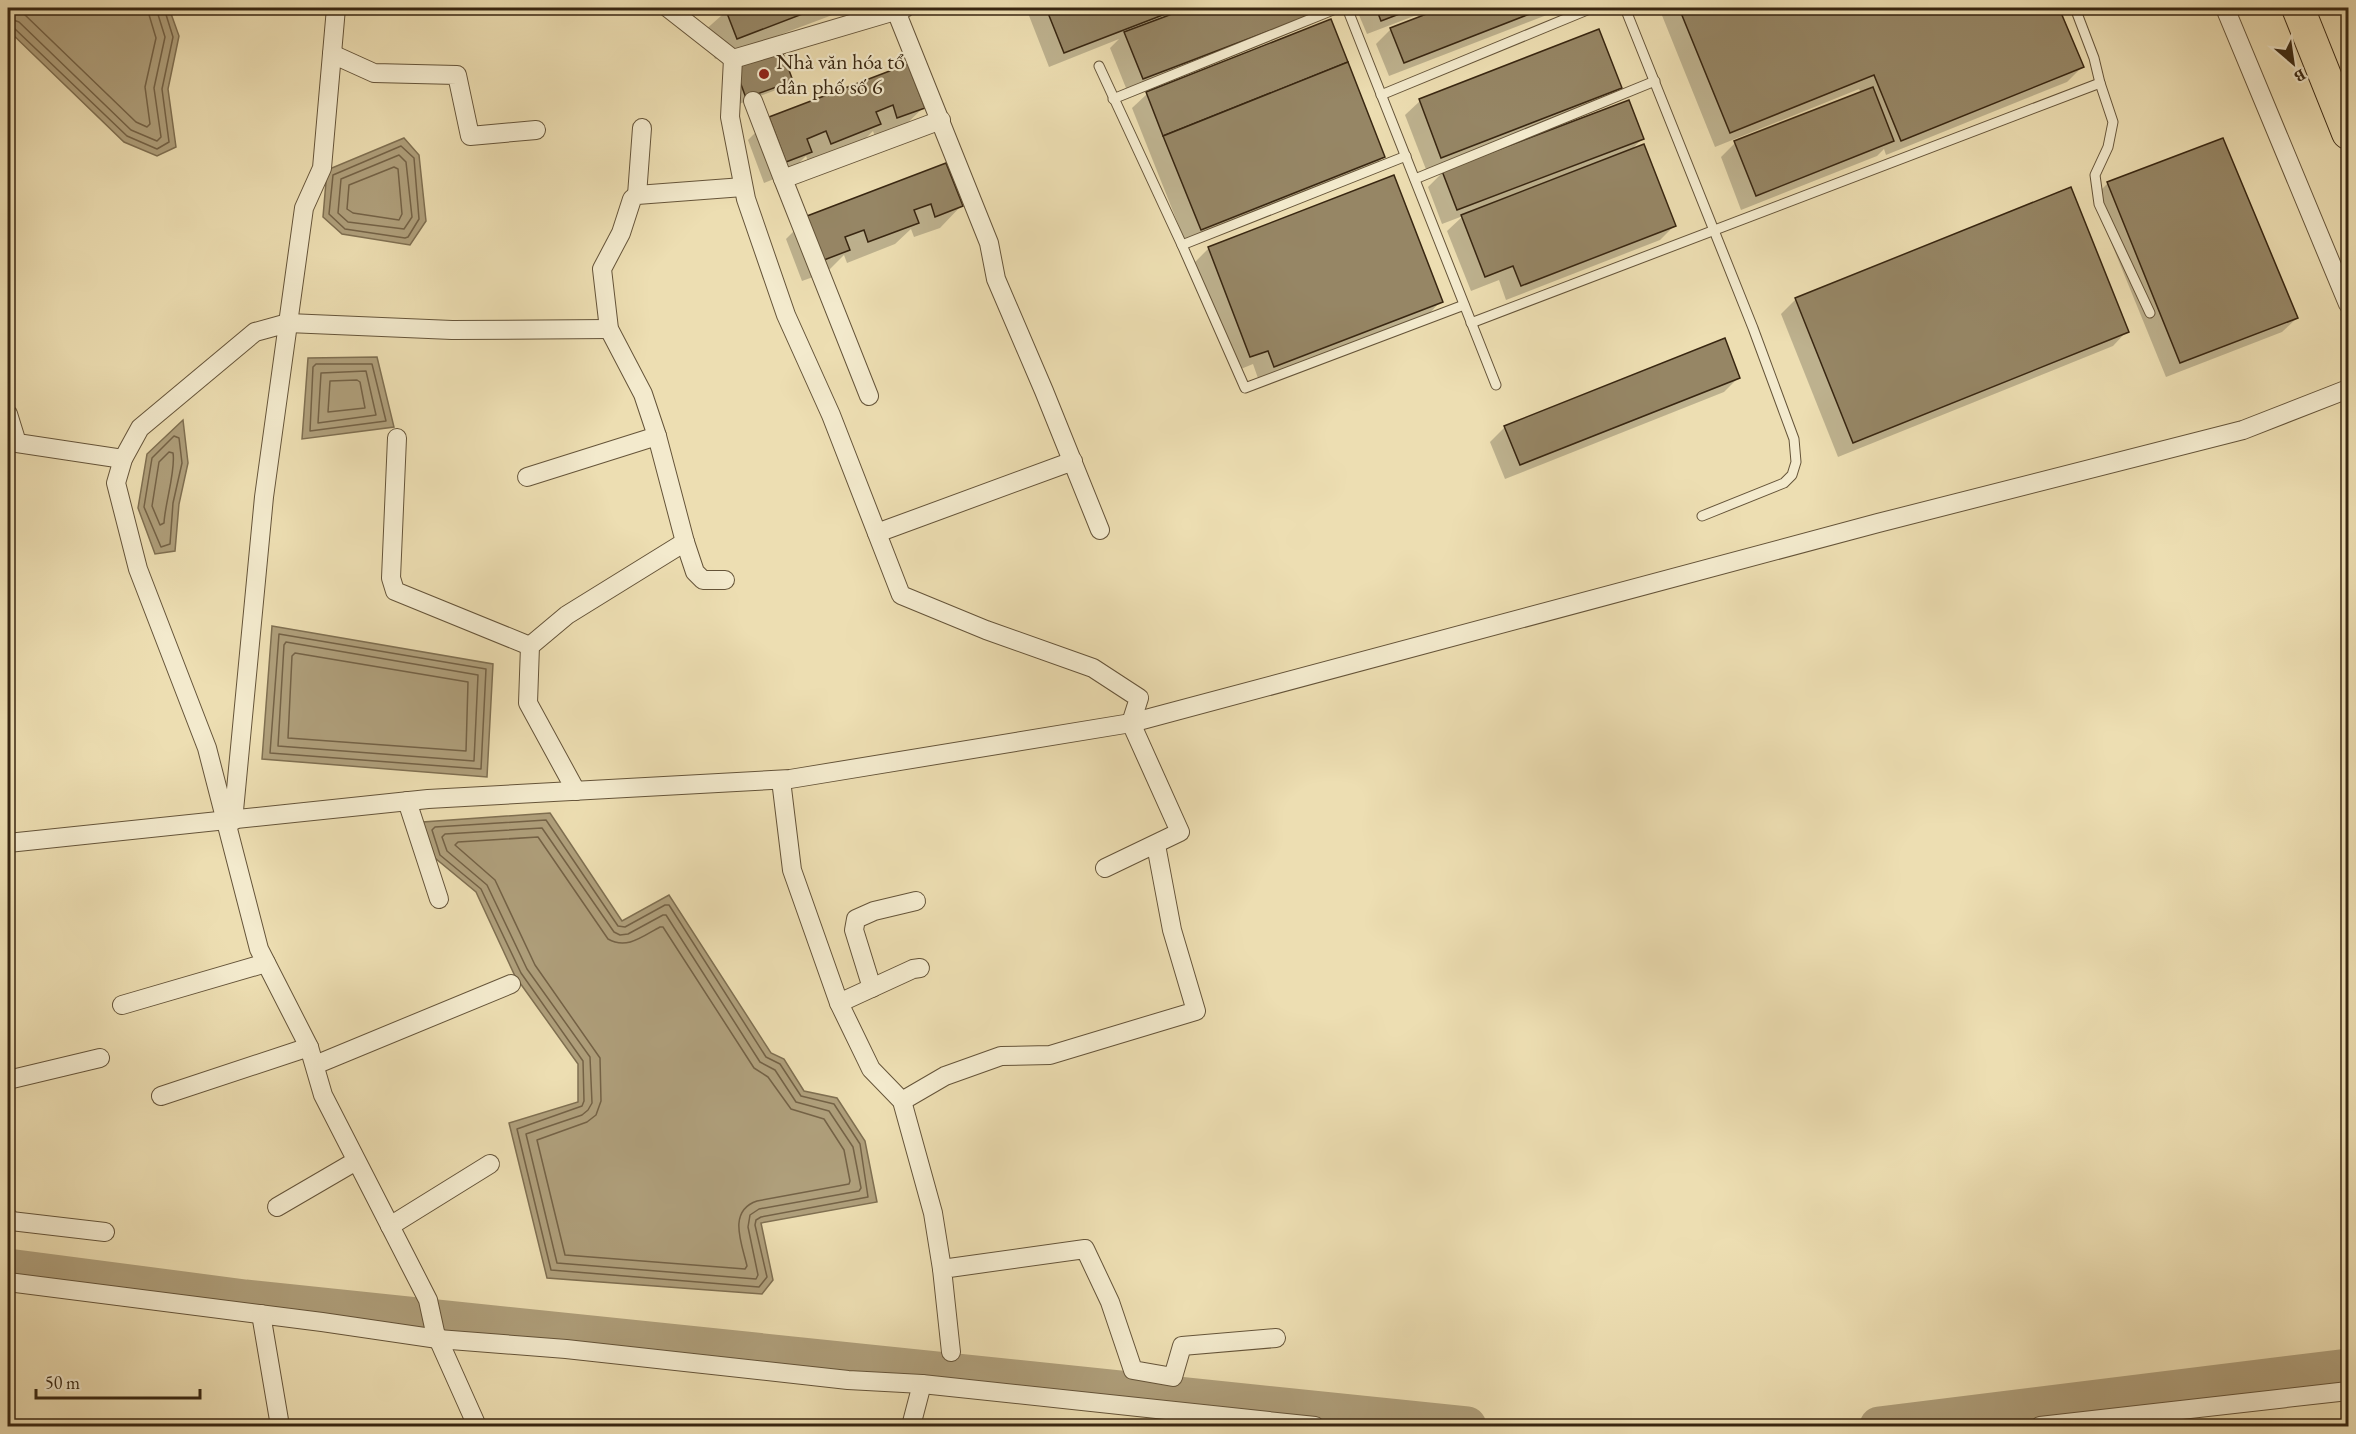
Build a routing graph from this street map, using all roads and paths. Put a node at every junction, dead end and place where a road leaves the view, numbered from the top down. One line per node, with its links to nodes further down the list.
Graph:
1 (336, 8): 11 (street)
2 (668, 8): 12 (street)
3 (1338, 8): 17 (lane)
4 (1347, 8): 16 (lane)
5 (1592, 8): 16 (lane)
6 (1625, 8): 14 (lane)
7 (2075, 8): 15 (lane)
8 (2225, 8): 31 (street)
9 (2298, 8): 22 (highway)
10 (900, 9): 12 (street); 19 (street)
11 (332, 54): 21 (street); 33 (street)
12 (733, 59): 26 (street)
13 (1099, 66): 17 (lane)
14 (1655, 81): 25 (lane); 28 (lane)
15 (2100, 83): 28 (lane); 32 (lane)
16 (1381, 95): 23 (lane)
17 (1113, 99): 29 (lane)
18 (753, 101): 24 (street)
19 (940, 120): 24 (street); 43 (street)
20 (642, 128): 27 (street)
21 (537, 130)
22 (2349, 133)
23 (1406, 156): 25 (lane); 29 (lane)
24 (783, 179): 38 (street)
25 (1415, 179): 30 (lane)
26 (743, 187): 27 (street); 47 (street)
27 (637, 195): 35 (street)
28 (1714, 230): 34 (lane); 45 (lane)
29 (1182, 245): 30 (lane)
30 (1464, 304): 34 (lane)
31 (2349, 304)
32 (2150, 313)
33 (288, 323): 35 (street); 42 (street); 55 (street)
34 (1471, 323): 36 (lane)
35 (609, 328): 40 (street)
36 (1496, 385)
37 (2349, 390): 51 (street)
38 (869, 396)
39 (8, 414): 42 (street)
40 (657, 436): 44 (street); 48 (street)
41 (397, 438): 50 (street)
42 (123, 459): 55 (street)
43 (1073, 461): 46 (street); 47 (street)
44 (527, 477)
45 (1702, 516)
46 (1100, 530)
47 (877, 533): 51 (street)
48 (685, 542): 49 (street); 50 (street)
49 (725, 580)
50 (530, 646): 53 (street)
51 (1131, 723): 52 (street); 57 (street)
52 (781, 780): 53 (street); 65 (street)
53 (576, 791): 54 (street)
54 (406, 801): 55 (street); 59 (street)
55 (229, 821): 56 (street); 61 (street)
56 (8, 843)
57 (1156, 845): 58 (street); 72 (street)
58 (1105, 868)
59 (439, 899)
60 (916, 901): 64 (street)
61 (266, 963): 66 (street); 67 (street)
62 (920, 968): 64 (street)
63 (511, 984): 69 (street)
64 (873, 988): 65 (street)
65 (839, 1003): 72 (street)
66 (123, 1005)
67 (309, 1047): 69 (street); 71 (street)
68 (100, 1058): 70 (street)
69 (315, 1065): 73 (street)
70 (8, 1080)
71 (161, 1096)
72 (902, 1101): 79 (street)
73 (356, 1161): 75 (street); 77 (street)
74 (490, 1164): 77 (street)
75 (277, 1207)
76 (8, 1217): 78 (street)
77 (390, 1226): 82 (street)
78 (105, 1232)
79 (942, 1269): 83 (street); 84 (street)
80 (8, 1282): 81 (street)
81 (261, 1314): 82 (street); 87 (street)
82 (437, 1336): 85 (street); 88 (street)
83 (1276, 1338)
84 (951, 1352)
85 (922, 1384): 89 (street); 90 (street)
86 (2349, 1391): 91 (street)
87 (280, 1426)
88 (477, 1426)
89 (911, 1426)
90 (1315, 1426)
91 (2040, 1426)

